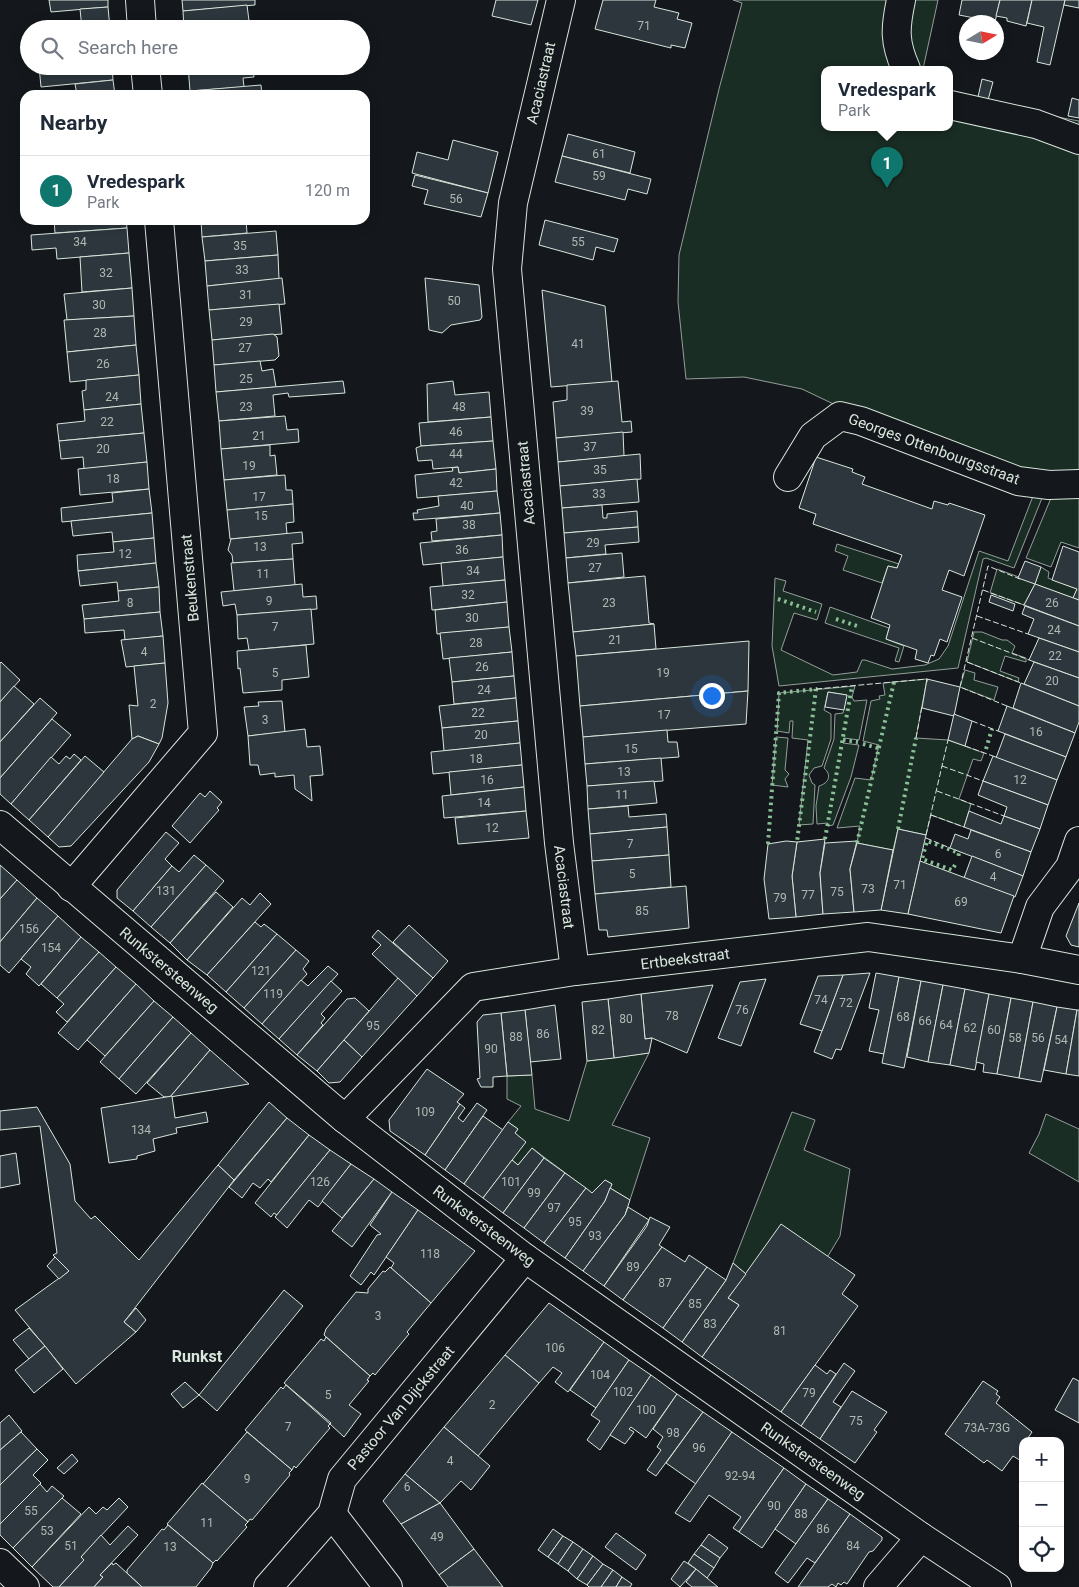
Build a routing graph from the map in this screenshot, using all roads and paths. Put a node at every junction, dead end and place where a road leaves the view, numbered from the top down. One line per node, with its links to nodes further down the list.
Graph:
1 (140, 0): 4 (street)
2 (561, 0): 18 (street, Acaciastraat)
3 (901, 0): 5 (street)
4 (141, 20)
5 (905, 66)
6 (146, 75): 7 (street)
7 (147, 90)
8 (953, 106): 9 (street)
9 (1079, 140)
10 (159, 225): 15 (street, Beukenstraat)
11 (788, 477): 12 (street, Georges Ottenbourgsstraat)
12 (1079, 484)
13 (0, 825): 15 (street, Runkstersteenweg)
14 (1079, 841): 16 (street)
15 (71, 887): 19 (street, Runkstersteenweg)
16 (1022, 959): 17 (street, Ertbeekstraat); 18 (street, Ertbeekstraat)
17 (1079, 970)
18 (575, 971): 19 (street, Ertbeekstraat)
19 (345, 1119): 20 (street, Runkstersteenweg)
20 (525, 1258): 21 (street, Pastoor Van Dijckstraat); 22 (street, Runkstersteenweg)
21 (332, 1514): 25 (street, Pastoor Van Dijckstraat); 26 (street)
22 (921, 1537): 27 (street); 28 (street, Runkstersteenweg)
23 (0, 1563): 24 (street)
24 (25, 1587)
25 (268, 1587)
26 (388, 1587)
27 (878, 1587)
28 (997, 1587)

